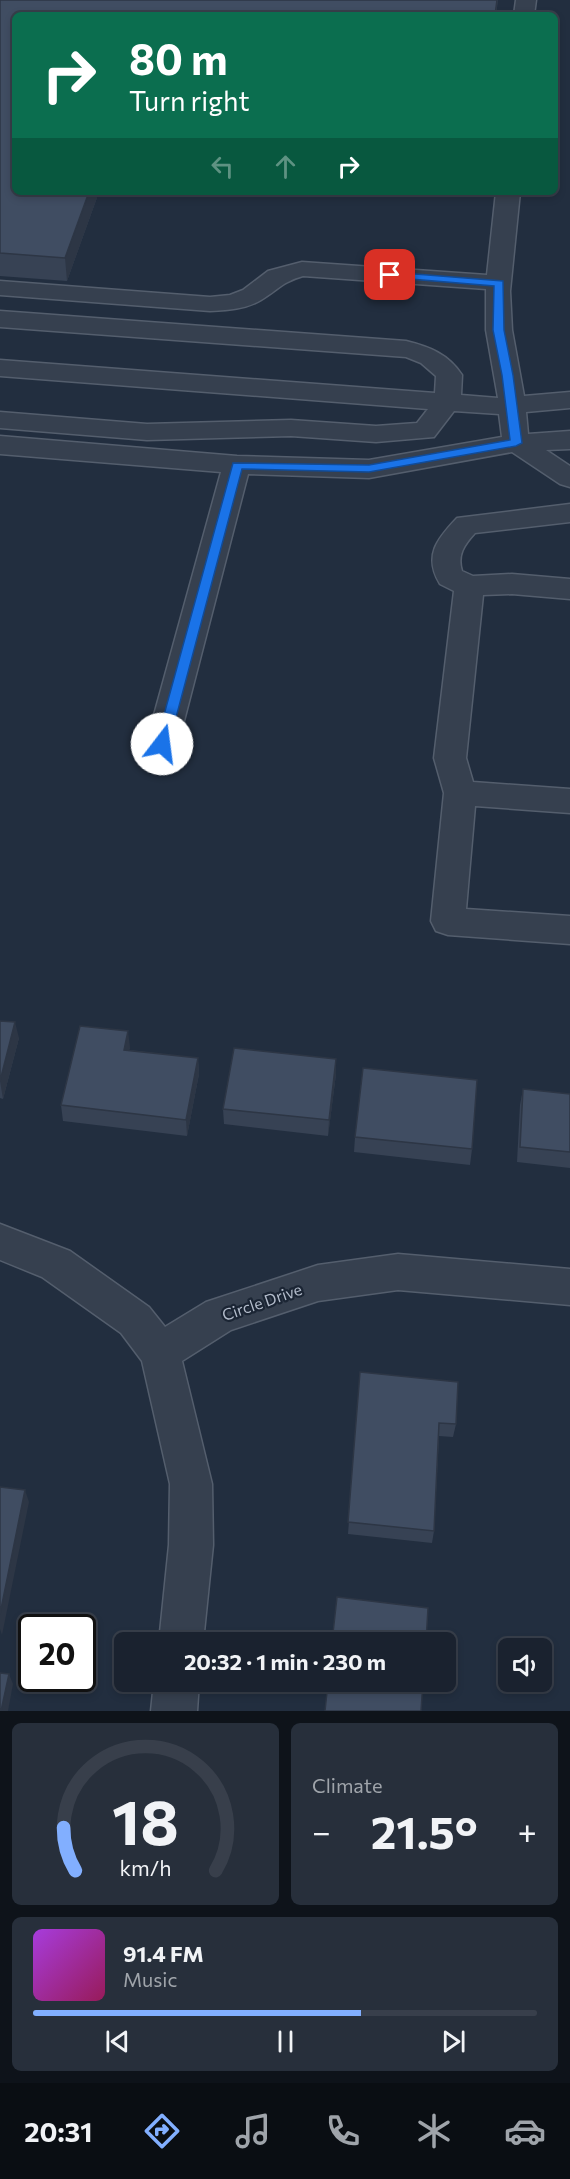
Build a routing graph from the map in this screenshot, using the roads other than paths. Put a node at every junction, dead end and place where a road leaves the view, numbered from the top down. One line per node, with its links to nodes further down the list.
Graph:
1 (508, 195): 2 (street)
2 (499, 283): 3 (street); 8 (street)
3 (0, 288)
4 (0, 319): 7 (street)
5 (0, 368): 7 (street)
6 (570, 400): 8 (street)
7 (447, 402): 8 (street); 9 (street)
8 (511, 406): 11 (street)
9 (0, 420)
10 (570, 440): 11 (street)
11 (516, 443): 13 (street); 14 (street)
12 (0, 445): 13 (street)
13 (237, 465): 18 (street)
14 (570, 478)
15 (570, 513): 16 (street)
16 (469, 586): 17 (street); 19 (street)
17 (570, 589)
18 (162, 744)
19 (460, 793): 20 (street); 21 (street)
20 (570, 801)
21 (570, 930)
22 (0, 1242): 24 (street)
23 (570, 1287): 24 (street, Circle Drive)
24 (160, 1353): 25 (street)
25 (182, 1632)
26 (176, 1692): 27 (street)
27 (174, 1711)

